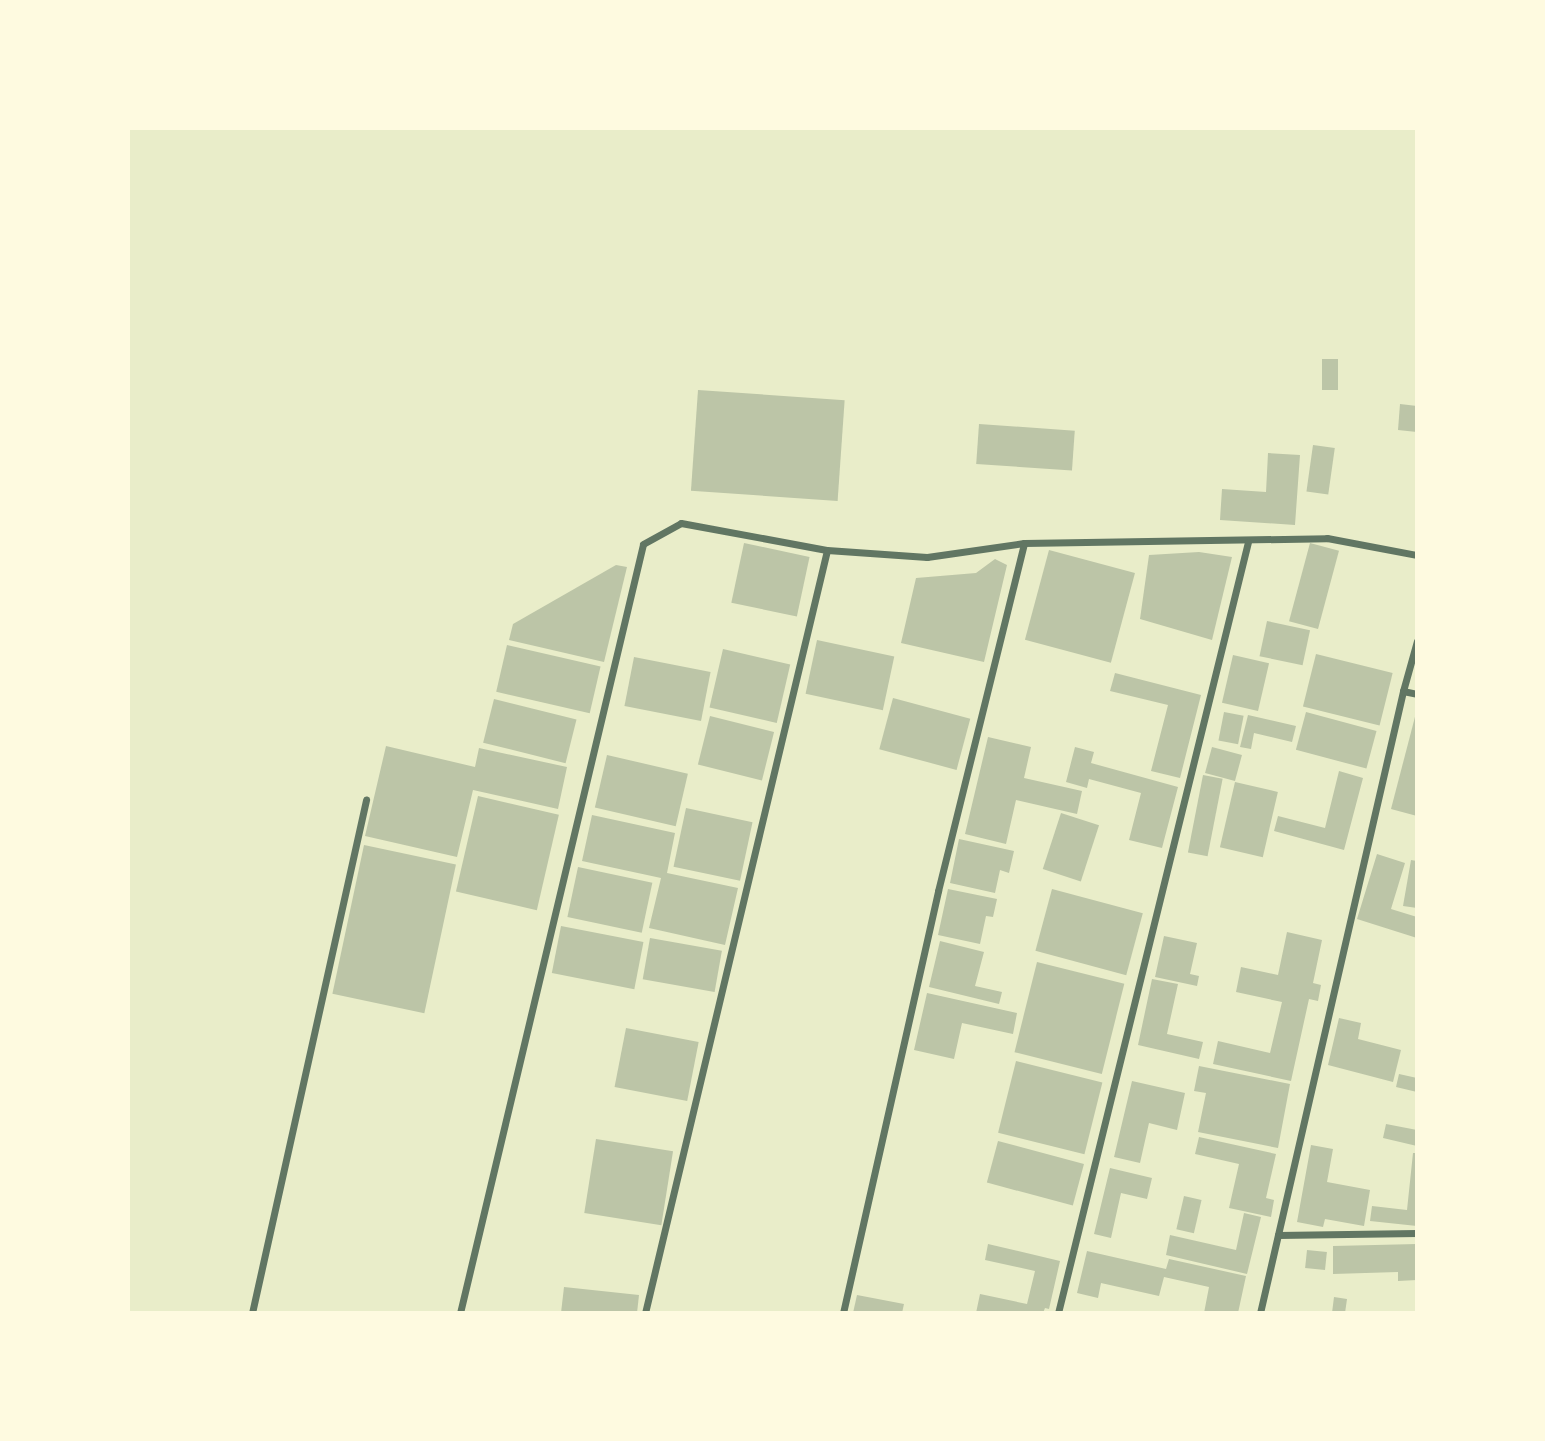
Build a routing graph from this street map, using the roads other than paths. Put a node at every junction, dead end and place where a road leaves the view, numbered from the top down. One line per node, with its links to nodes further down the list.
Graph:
1 (1024, 542): 2 (street); 3 (street); 14 (street)
2 (1248, 542): 4 (street); 15 (street)
3 (827, 550): 12 (street); 13 (street)
4 (1417, 555)
5 (1417, 641): 6 (street)
6 (1403, 691): 7 (street); 10 (street)
7 (1417, 694)
8 (366, 800): 11 (street)
9 (1417, 1233): 10 (street)
10 (1278, 1235): 16 (street)
11 (252, 1313)
12 (460, 1313)
13 (645, 1313)
14 (843, 1313)
15 (1058, 1313)
16 (1260, 1313)

